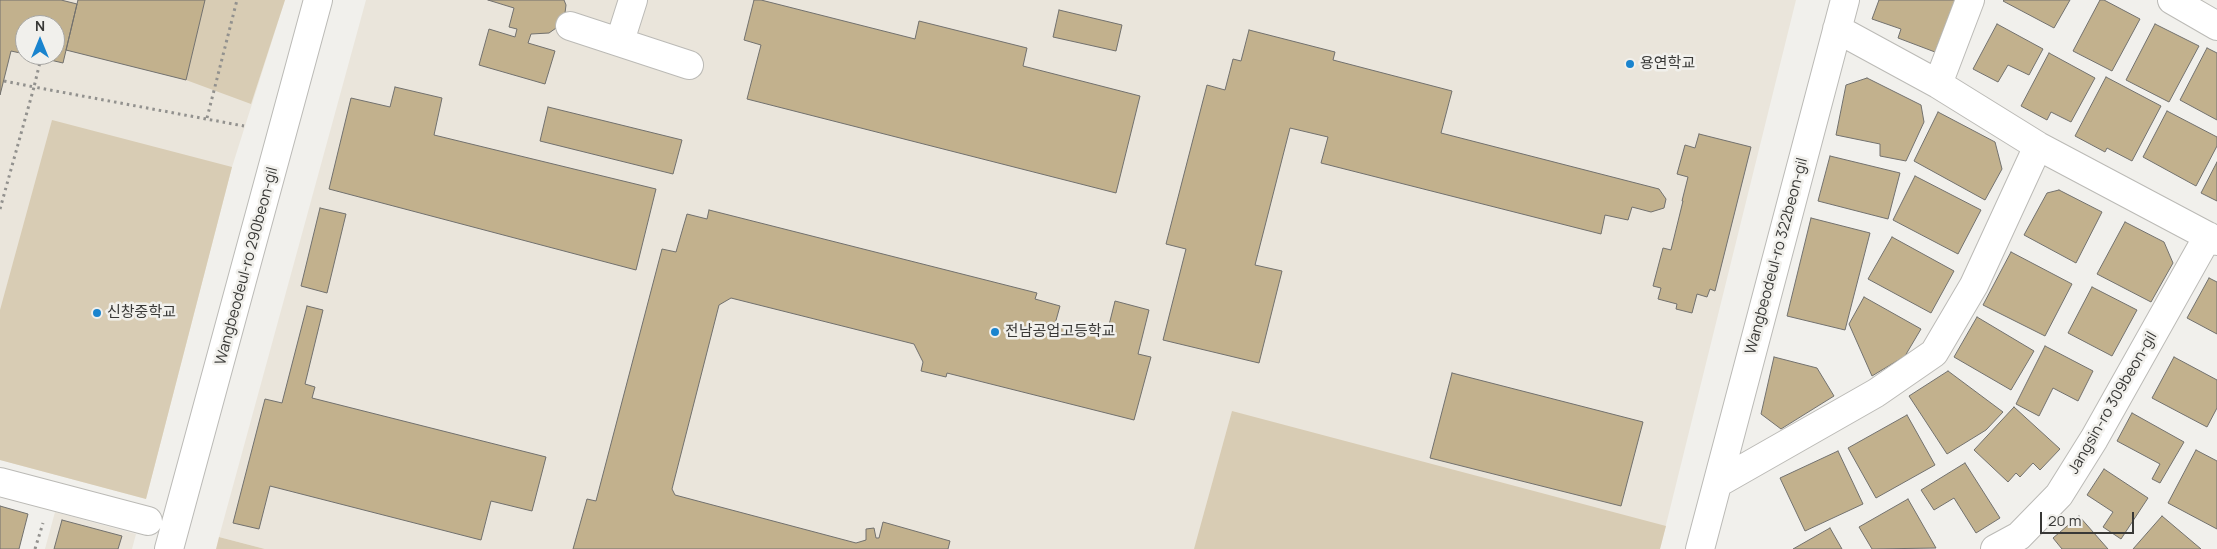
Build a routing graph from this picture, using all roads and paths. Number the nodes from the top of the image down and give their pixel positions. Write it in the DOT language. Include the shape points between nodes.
graph roads {
  1 [pos="237,0"];
  2 [pos="318,0"];
  3 [pos="633,0"];
  4 [pos="1845,0"];
  5 [pos="1970,0"];
  6 [pos="2172,0"];
  7 [pos="570,26"];
  8 [pos="2217,26"];
  9 [pos="1836,29"];
  10 [pos="620,41"];
  11 [pos="39,65"];
  12 [pos="689,65"];
  13 [pos="4,81"];
  14 [pos="1938,84"];
  15 [pos="34,87"];
  16 [pos="207,118"];
  17 [pos="244,126"];
  18 [pos="2038,146"];
  19 [pos="0,208"];
  20 [pos="2212,239"];
  21 [pos="0,482"];
  22 [pos="1718,484"];
  23 [pos="148,521"];
  24 [pos="172,540"];
  25 [pos="1700,549"];
  26 [pos="1995,549"];
  1 -- 16 [label="path"];
  2 -- 24 [label="street, Wangbeodeul-ro 290beon-gil"];
  3 -- 10 [label="street"];
  4 -- 9 [label="street, Wangbeodeul-ro 322beon-gil"];
  5 -- 14 [label="street"];
  6 -- 8 [label="street"];
  7 -- 10 [label="street"];
  9 -- 14 [label="street"];
  9 -- 22 [label="street, Wangbeodeul-ro 322beon-gil"];
  10 -- 12 [label="street"];
  11 -- 15 [label="path"];
  13 -- 15 [label="path"];
  14 -- 18 [label="street"];
  15 -- 16 [label="path"];
  15 -- 19 [label="path"];
  16 -- 17 [label="path"];
  18 -- 20 [label="street"];
  18 -- 22 [label="street" via="1974,285 1934,353 1876,394"];
  20 -- 26 [label="street, Jangsin-ro 309beon-gil" via="2058,495 2019,536"];
  21 -- 23 [label="street"];
  22 -- 25 [label="street, Wangbeodeul-ro 322beon-gil"];
}
